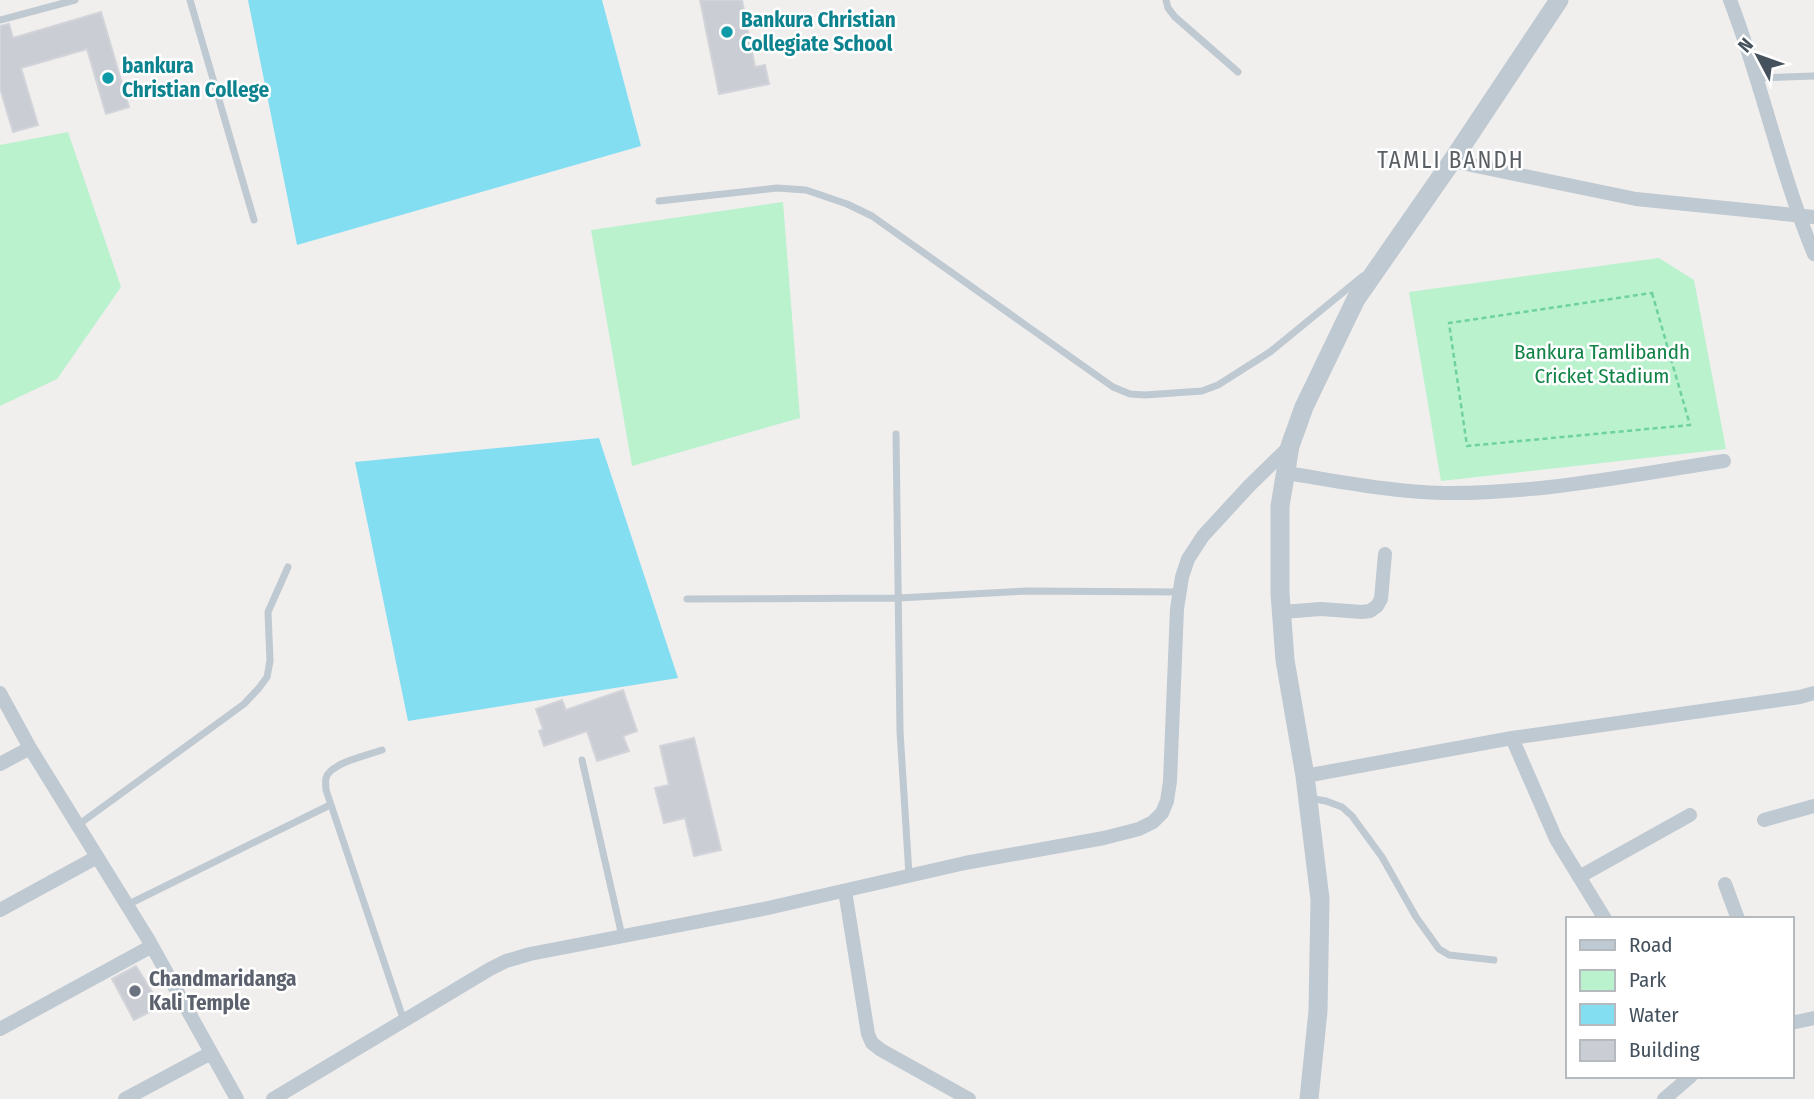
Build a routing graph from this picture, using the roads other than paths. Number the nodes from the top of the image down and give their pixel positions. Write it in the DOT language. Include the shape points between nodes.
graph roads {
  1 [pos="75,0"];
  2 [pos="190,0"];
  3 [pos="1166,0"];
  4 [pos="1559,0"];
  5 [pos="1730,0"];
  6 [pos="0,20"];
  7 [pos="1238,72"];
  8 [pos="1814,76"];
  9 [pos="1756,78"];
  10 [pos="1452,161"];
  11 [pos="659,201"];
  12 [pos="1798,214"];
  13 [pos="1814,217"];
  14 [pos="254,220"];
  15 [pos="1814,254"];
  16 [pos="1385,258"];
  17 [pos="896,434"];
  18 [pos="1290,446"];
  19 [pos="1724,461"];
  20 [pos="1286,473"];
  21 [pos="1385,554"];
  22 [pos="288,567"];
  23 [pos="1180,592"];
  24 [pos="899,597"];
  25 [pos="687,598"];
  26 [pos="1282,612"];
  27 [pos="1814,693"];
  28 [pos="2,700"];
  29 [pos="1511,738"];
  30 [pos="30,748"];
  31 [pos="382,750"];
  32 [pos="582,760"];
  33 [pos="0,764"];
  34 [pos="1305,776"];
  35 [pos="1307,797"];
  36 [pos="330,805"];
  37 [pos="1814,806"];
  38 [pos="1690,816"];
  39 [pos="1764,820"];
  40 [pos="77,825"];
  41 [pos="97,858"];
  42 [pos="909,876"];
  43 [pos="1579,877"];
  44 [pos="1725,884"];
  45 [pos="845,891"];
  46 [pos="127,905"];
  47 [pos="0,910"];
  48 [pos="1604,917"];
  49 [pos="1737,917"];
  50 [pos="622,936"];
  51 [pos="152,946"];
  52 [pos="1494,960"];
  53 [pos="1814,1018"];
  54 [pos="404,1021"];
  55 [pos="1793,1023"];
  56 [pos="0,1029"];
  57 [pos="211,1053"];
  58 [pos="1689,1078"];
  59 [pos="125,1099"];
  60 [pos="237,1099"];
  61 [pos="272,1099"];
  62 [pos="969,1099"];
  63 [pos="1309,1099"];
  64 [pos="1664,1099"];
  1 -- 6 [label="lane"];
  2 -- 14 [label="lane"];
  3 -- 7 [label="lane" via="1175,18"];
  4 -- 10 [label="street"];
  5 -- 9 [label="street"];
  8 -- 9 [label="lane"];
  9 -- 12 [label="street"];
  10 -- 12 [label="street" via="1636,199"];
  10 -- 16 [label="street"];
  11 -- 16 [label="lane" via="777,188 806,190 847,204 872,216 1113,387 1130,394 1202,391 1218,385 1270,352"];
  12 -- 13 [label="street"];
  12 -- 15 [label="street"];
  16 -- 18 [label="street" via="1356,299"];
  17 -- 24 [label="lane"];
  18 -- 20 [label="street"];
  18 -- 23 [label="street" via="1203,536 1188,559"];
  19 -- 20 [label="street" via="1497,492 1383,488"];
  20 -- 26 [label="street" via="1280,506"];
  21 -- 26 [label="street" via="1381,599 1370,611"];
  22 -- 40 [label="lane" via="268,612 270,661 259,688 244,704"];
  23 -- 24 [label="lane" via="1027,591"];
  23 -- 42 [label="street" via="1170,781 1161,813 1139,829 1104,838"];
  24 -- 25 [label="lane"];
  24 -- 42 [label="lane" via="900,731"];
  26 -- 34 [label="street" via="1285,660"];
  27 -- 29 [label="street"];
  28 -- 30 [label="street"];
  29 -- 34 [label="street"];
  29 -- 43 [label="street" via="1556,839"];
  30 -- 33 [label="street"];
  30 -- 40 [label="street"];
  31 -- 36 [label="lane" via="331,771 326,778"];
  32 -- 50 [label="lane"];
  34 -- 35 [label="street"];
  35 -- 52 [label="lane" via="1342,807 1352,816 1439,949 1449,955"];
  35 -- 63 [label="street" via="1320,899 1318,1011"];
  36 -- 46 [label="lane"];
  36 -- 54 [label="lane"];
  37 -- 39 [label="street"];
  38 -- 43 [label="street"];
  40 -- 41 [label="street"];
  41 -- 46 [label="street"];
  41 -- 47 [label="street"];
  42 -- 45 [label="street"];
  43 -- 48 [label="street"];
  44 -- 49 [label="street"];
  45 -- 50 [label="street"];
  45 -- 62 [label="street" via="873,1043"];
  46 -- 51 [label="street"];
  50 -- 54 [label="street" via="506,961"];
  51 -- 56 [label="street"];
  51 -- 57 [label="street"];
  53 -- 55 [label="street"];
  54 -- 61 [label="street"];
  57 -- 59 [label="street"];
  57 -- 60 [label="street"];
  58 -- 64 [label="street"];
}
